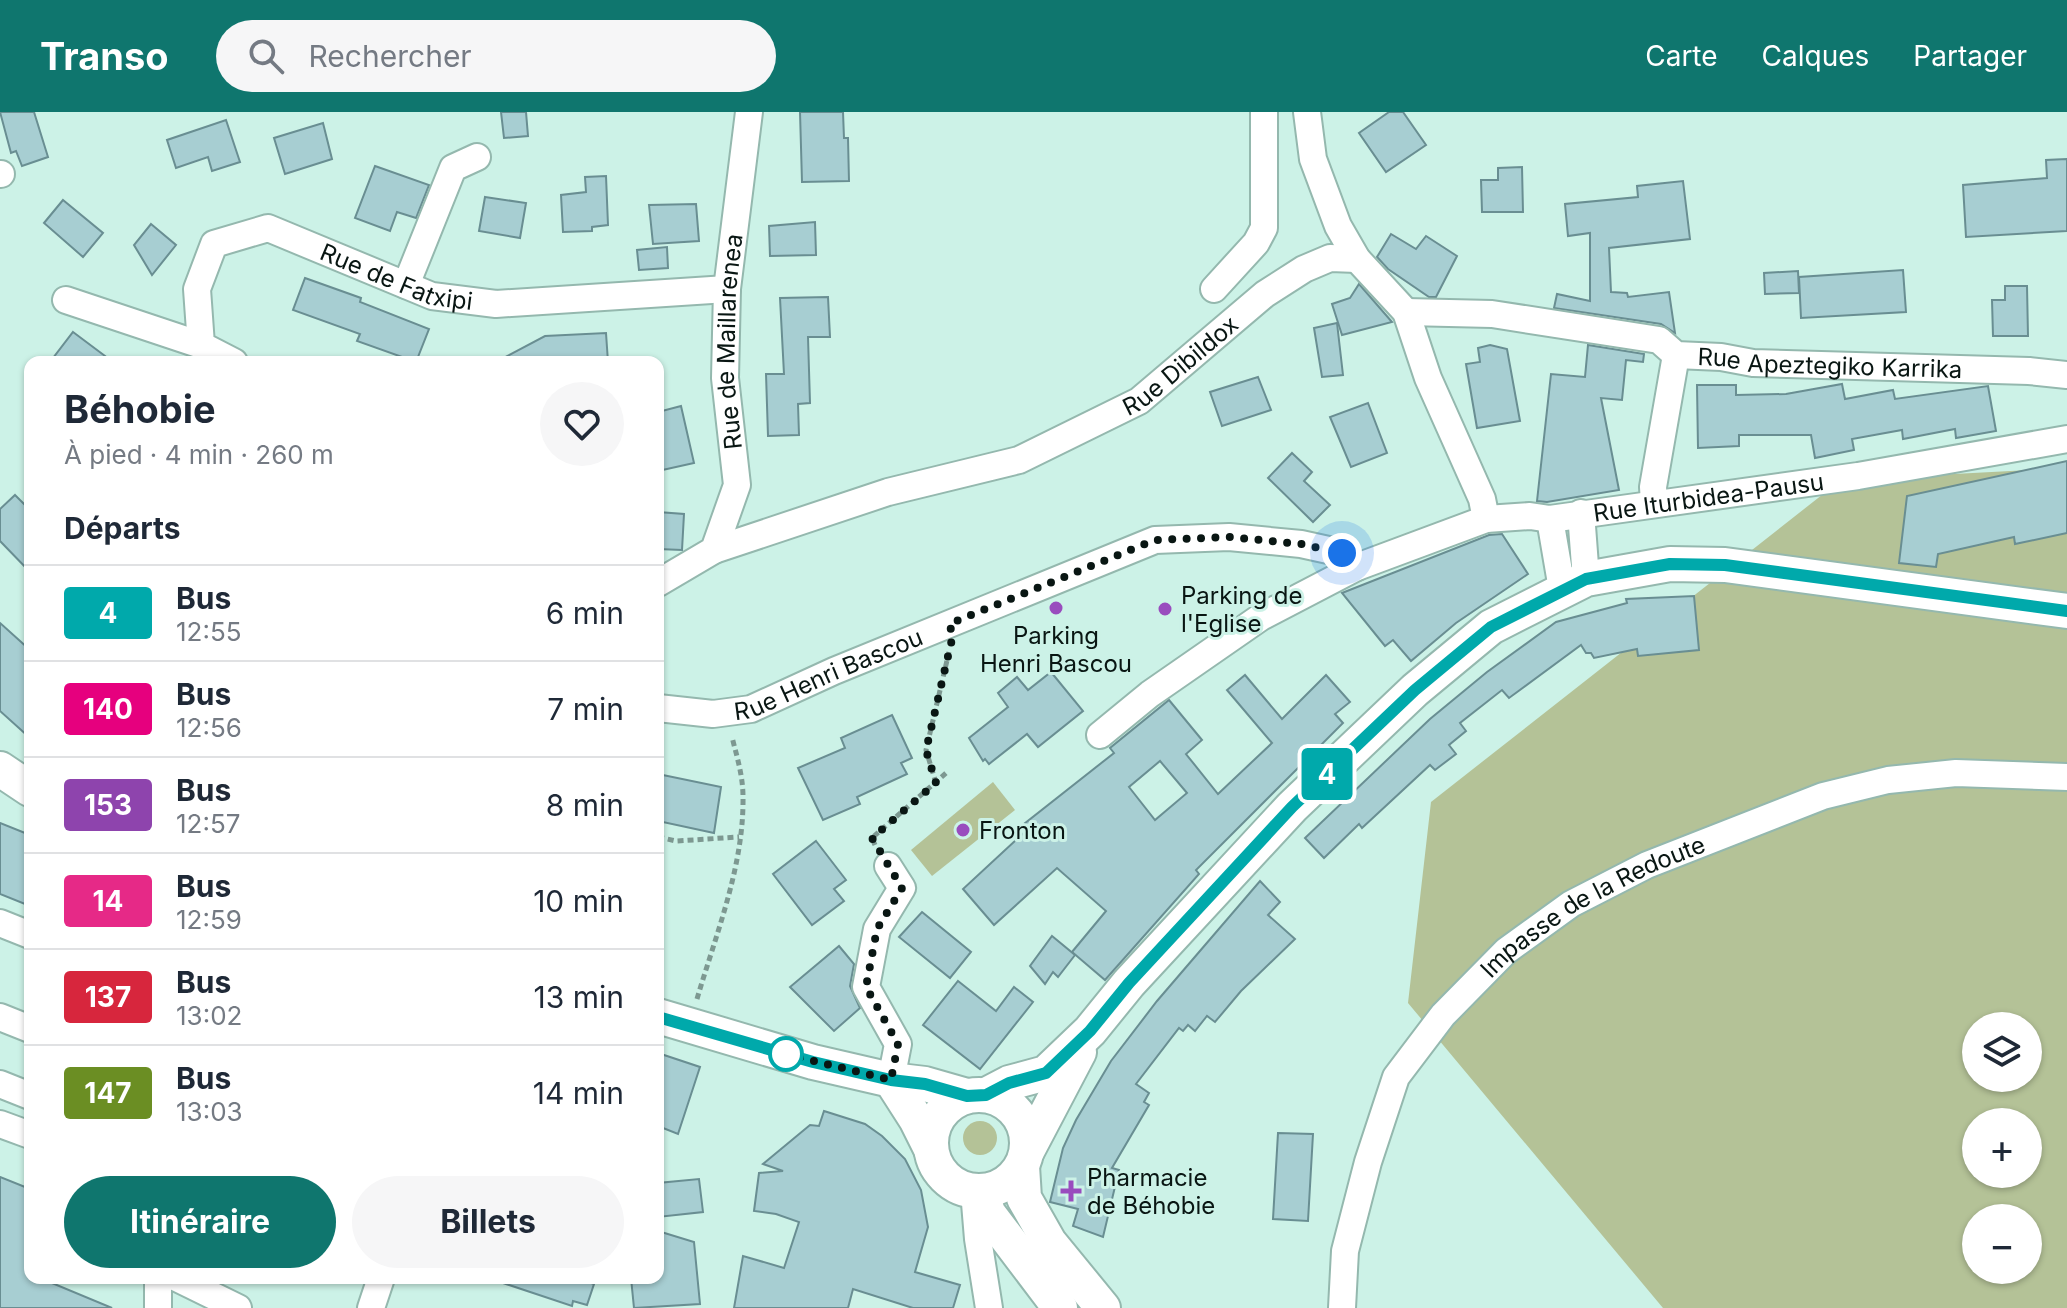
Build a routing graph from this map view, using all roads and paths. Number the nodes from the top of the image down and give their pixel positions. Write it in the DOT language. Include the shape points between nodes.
graph roads {
  1 [pos="749,112"];
  2 [pos="1264,112"];
  3 [pos="1307,112"];
  4 [pos="477,157"];
  5 [pos="1357,259"];
  6 [pos="406,285"];
  7 [pos="727,289"];
  8 [pos="1214,289"];
  9 [pos="66,300"];
  10 [pos="1406,312"];
  11 [pos="201,345"];
  12 [pos="1676,355"];
  13 [pos="222,356"];
  14 [pos="2067,375"];
  15 [pos="2067,439"];
  16 [pos="1654,503"];
  17 [pos="1484,509"];
  18 [pos="1581,513"];
  19 [pos="1550,519"];
  20 [pos="714,550"];
  21 [pos="1357,567"];
  22 [pos="664,579"];
  23 [pos="1574,584"];
  24 [pos="2067,611"];
  25 [pos="949,624"];
  26 [pos="664,709"];
  27 [pos="728,712"];
  28 [pos="1100,735"];
  29 [pos="0,769"];
  30 [pos="946,773"];
  31 [pos="2067,777"];
  32 [pos="936,783"];
  33 [pos="24,785"];
  34 [pos="739,837"];
  35 [pos="664,838"];
  36 [pos="888,866"];
  37 [pos="0,923"];
  38 [pos="24,933"];
  39 [pos="697,1001"];
  40 [pos="0,1017"];
  41 [pos="664,1018"];
  42 [pos="24,1027"];
  43 [pos="1090,1031"];
  44 [pos="891,1080"];
  45 [pos="0,1084"];
  46 [pos="24,1094"];
  47 [pos="976,1096"];
  48 [pos="0,1124"];
  49 [pos="24,1133"];
  50 [pos="931,1149"];
  51 [pos="1025,1158"];
  52 [pos="978,1192"];
  53 [pos="158,1284"];
  54 [pos="189,1284"];
  55 [pos="379,1284"];
  56 [pos="158,1308"];
  57 [pos="238,1308"];
  58 [pos="371,1308"];
  59 [pos="989,1308"];
  60 [pos="1060,1308"];
  61 [pos="1103,1308"];
  62 [pos="1342,1308"];
  1 -- 7 [label="street, Rue de Maillarenea"];
  2 -- 8 [label="street" via="1264,228"];
  3 -- 5 [label="street" via="1313,159 1338,226"];
  4 -- 6 [label="street" via="453,168"];
  5 -- 10 [label="street"];
  5 -- 20 [label="street, Rue Dibildox" via="1330,258 1304,269 1265,294 1139,401 1019,460 888,492"];
  6 -- 7 [label="street, Rue de Fatxipi" via="432,296 496,304"];
  6 -- 11 [label="street, Rue de Fatxipi" via="268,228 214,244 197,289"];
  7 -- 20 [label="street, Rue de Maillarenea" via="725,378 737,485"];
  9 -- 11 [label="street"];
  10 -- 12 [label="street, Rue Apeztegiko Karrika" via="1492,314 1659,340"];
  10 -- 17 [label="street"];
  11 -- 13 [label="street"];
  12 -- 14 [label="street, Rue Apeztegiko Karrika" via="1753,363"];
  12 -- 16 [label="street"];
  15 -- 16 [label="street, Rue Iturbidea-Pausu" via="1858,476"];
  16 -- 18 [label="street, Rue Iturbidea-Pausu"];
  17 -- 19 [label="street, Rue Iturbidea-Pausu"];
  17 -- 21 [label="street, Rue Iturbidea-Pausu"];
  18 -- 19 [label="street, Rue Iturbidea-Pausu"];
  18 -- 23 [label="street"];
  19 -- 23 [label="street"];
  20 -- 22 [label="street"];
  21 -- 25 [label="street, Rue Henri Bascou" via="1342,553 1301,544 1229,537 1155,540"];
  21 -- 28 [label="street, Rue Iturbidea-Pausu" via="1261,617"];
  23 -- 24 [label="main road" via="1670,564 1725,565"];
  23 -- 43 [label="main road" via="1491,627 1415,690 1292,807"];
  25 -- 27 [label="street, Rue Henri Bascou" via="751,709"];
  25 -- 32 [label="path" via="953,635 926,750"];
  26 -- 27 [label="street, Rue Henri Bascou"];
  27 -- 34 [label="path" via="743,797"];
  29 -- 33 [label="main road"];
  30 -- 32 [label="path"];
  31 -- 62 [label="street, Impasse de la Redoute" via="1956,773 1888,780 1823,796 1647,865 1571,904 1506,951 1443,1015 1396,1077 1345,1251"];
  32 -- 36 [label="path" via="872,838"];
  34 -- 35 [label="path"];
  34 -- 39 [label="path" via="738,860"];
  36 -- 44 [label="street" via="902,888 877,929 866,987 898,1044"];
  37 -- 38 [label="street"];
  40 -- 42 [label="street"];
  41 -- 44 [label="main road"];
  43 -- 47 [label="main road" via="1046,1073"];
  43 -- 51 [label="main road"];
  44 -- 47 [label="main road"];
  44 -- 50 [label="main road"];
  45 -- 46 [label="street"];
  47 -- 50 [label="main road" via="954,1102 935,1122"];
  47 -- 51 [label="main road" via="1013,1108 1027,1136"];
  48 -- 49 [label="street"];
  50 -- 52 [label="main road" via="944,1177"];
  51 -- 52 [label="main road" via="1004,1185"];
  51 -- 61 [label="main road" via="1024,1198 1049,1242"];
  52 -- 59 [label="street" via="978,1239"];
  52 -- 60 [label="main road"];
  53 -- 56 [label="street"];
  54 -- 57 [label="street"];
  55 -- 58 [label="street"];
}
